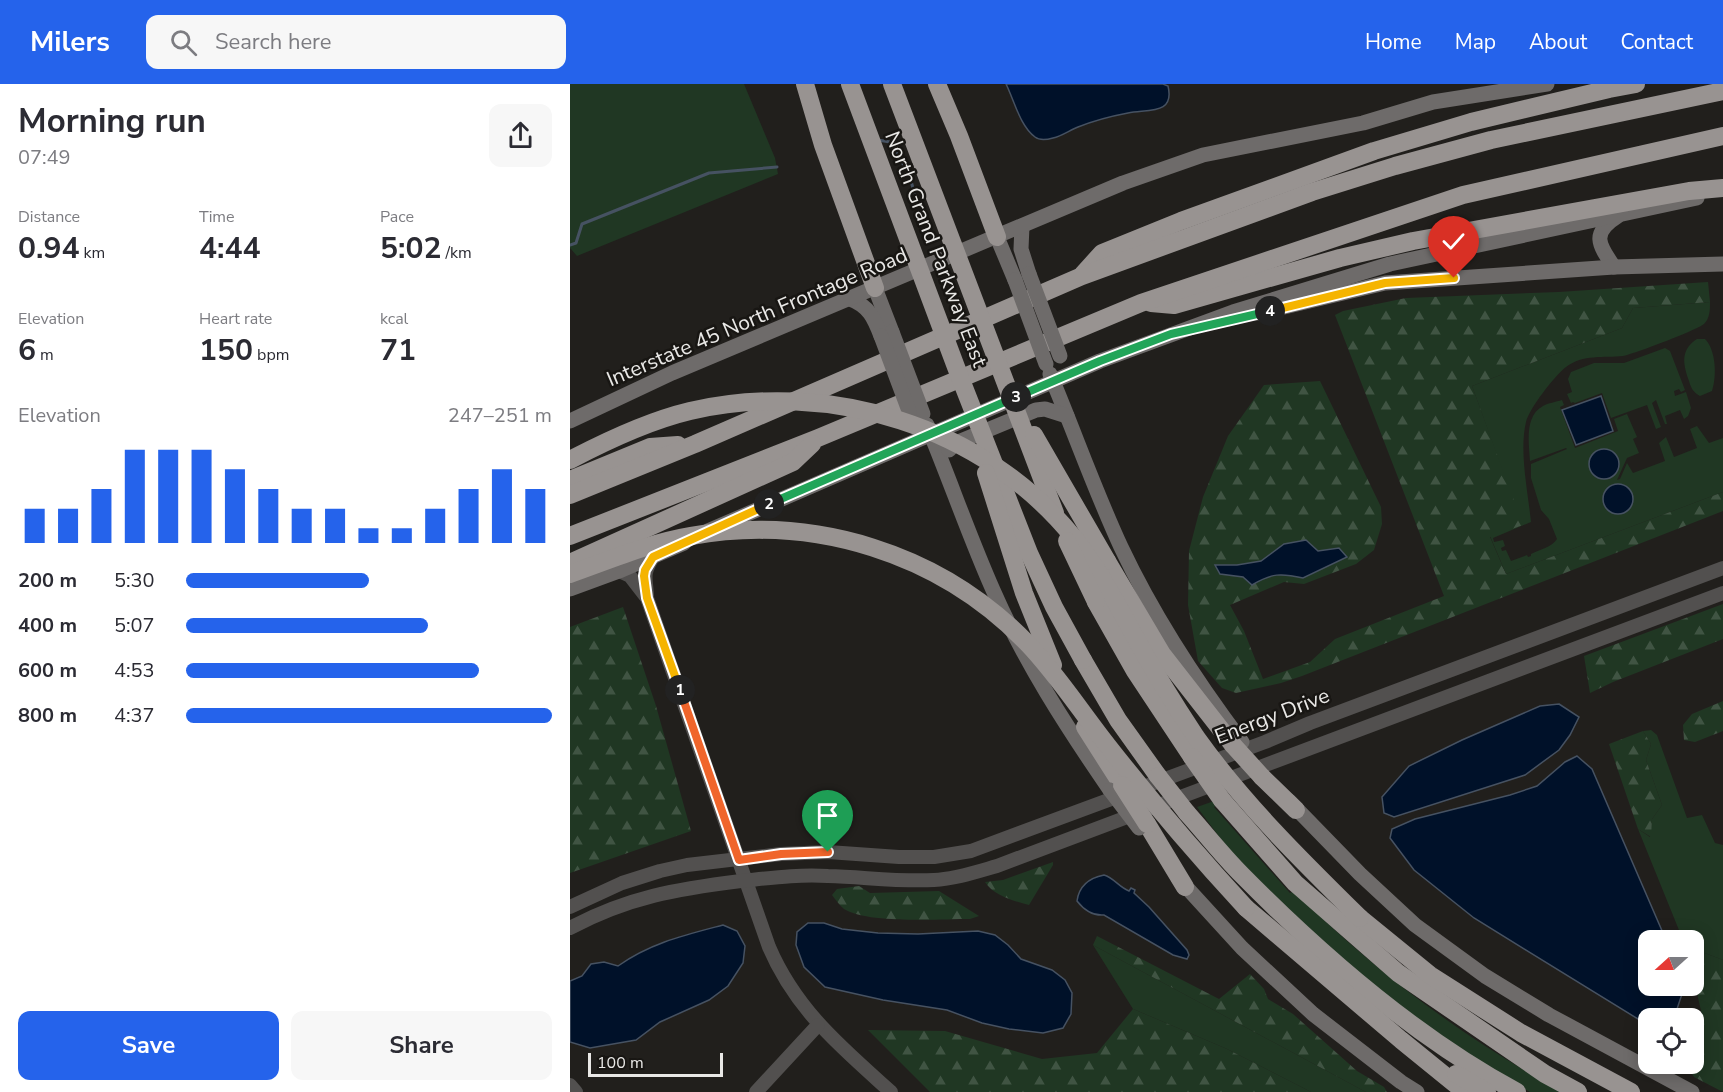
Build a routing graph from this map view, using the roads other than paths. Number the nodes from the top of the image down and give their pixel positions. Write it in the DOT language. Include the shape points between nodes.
graph roads {
  1 [pos="805,84"];
  2 [pos="850,84"];
  3 [pos="892,84"];
  4 [pos="938,84"];
  5 [pos="1506,84"];
  6 [pos="1547,84"];
  7 [pos="1636,84"];
  8 [pos="1723,91"];
  9 [pos="1433,102"];
  10 [pos="1723,136"];
  11 [pos="1723,189"];
  12 [pos="1621,213"];
  13 [pos="1022,226"];
  14 [pos="997,237"];
  15 [pos="1723,264"];
  16 [pos="1614,267"];
  17 [pos="1082,276"];
  18 [pos="1022,277"];
  19 [pos="875,288"];
  20 [pos="850,299"];
  21 [pos="1141,303"];
  22 [pos="887,334"];
  23 [pos="1171,334"];
  24 [pos="957,367"];
  25 [pos="1081,370"];
  26 [pos="1054,382"];
  27 [pos="1012,401"];
  28 [pos="1067,416"];
  29 [pos="916,417"];
  30 [pos="570,421"];
  31 [pos="931,433"];
  32 [pos="818,438"];
  33 [pos="695,444"];
  34 [pos="903,445"];
  35 [pos="570,460"];
  36 [pos="943,465"];
  37 [pos="570,480"];
  38 [pos="570,495"];
  39 [pos="570,536"];
  40 [pos="653,557"];
  41 [pos="570,563"];
  42 [pos="1723,568"];
  43 [pos="619,571"];
  44 [pos="570,574"];
  45 [pos="570,589"];
  46 [pos="1723,593"];
  47 [pos="647,598"];
  48 [pos="1571,626"];
  49 [pos="1578,647"];
  50 [pos="1238,743"];
  51 [pos="1116,788"];
  52 [pos="1296,810"];
  53 [pos="988,845"];
  54 [pos="739,860"];
  55 [pos="996,866"];
  56 [pos="746,880"];
  57 [pos="1185,887"];
  58 [pos="570,907"];
  59 [pos="570,928"];
  60 [pos="818,1025"];
  61 [pos="1401,1040"];
  62 [pos="570,1085"];
  63 [pos="576,1092"];
  64 [pos="756,1092"];
  65 [pos="891,1092"];
  66 [pos="1417,1092"];
  67 [pos="1465,1092"];
  68 [pos="1487,1092"];
  69 [pos="1517,1092"];
  70 [pos="1578,1092"];
  71 [pos="1630,1092"];
  72 [pos="1692,1092"];
  1 -- 19 [label="highway"];
  2 -- 24 [label="highway, North Grand Parkway East, bridge"];
  3 -- 27 [label="highway, North Grand Parkway East, bridge"];
  4 -- 14 [label="highway"];
  5 -- 9 [label="main road"];
  6 -- 9 [label="main road, Interstate 45 North Frontage Road"];
  7 -- 17 [label="highway" via="1471,122 1295,178 1102,253"];
  8 -- 17 [label="highway" via="1491,140 1395,166"];
  9 -- 13 [label="main road, Interstate 45 North Frontage Road" via="1362,123 1203,155 1123,183"];
  10 -- 21 [label="highway" via="1464,195"];
  11 -- 12 [label="main road" via="1691,200"];
  11 -- 21 [label="highway" via="1689,191 1413,241 1174,305"];
  12 -- 16 [label="main road" via="1606,223 1600,233 1601,244"];
  12 -- 23 [label="main road" via="1390,264"];
  13 -- 14 [label="main road, Interstate 45 North Frontage Road"];
  13 -- 18 [label="main road"];
  14 -- 18 [label="main road"];
  14 -- 19 [label="main road, Interstate 45 North Frontage Road"];
  15 -- 16 [label="main road"];
  16 -- 23 [label="main road" via="1385,283"];
  17 -- 33 [label="highway"];
  18 -- 25 [label="main road, bridge" via="1060,356"];
  18 -- 26 [label="main road, bridge"];
  19 -- 20 [label="main road, Interstate 45 North Frontage Road"];
  19 -- 22 [label="main road"];
  20 -- 22 [label="main road" via="867,308"];
  20 -- 30 [label="main road, Interstate 45 North Frontage Road" via="672,373"];
  21 -- 32 [label="highway"];
  22 -- 29 [label="main road, bridge"];
  23 -- 25 [label="main road"];
  24 -- 51 [label="highway, bridge" via="1018,576 1055,669"];
  24 -- 69 [label="highway, North Grand Parkway East, bridge" via="1054,607 1118,720 1158,776 1240,874 1353,978 1410,1023"];
  25 -- 26 [label="main road"];
  26 -- 28 [label="main road"];
  26 -- 31 [label="main road"];
  27 -- 50 [label="highway, bridge" via="1175,674"];
  27 -- 70 [label="highway, North Grand Parkway East, bridge" via="1060,526 1096,602 1135,671 1222,800 1295,883 1398,974 1545,1074"];
  28 -- 36 [label="main road" via="1036,410 956,442"];
  28 -- 50 [label="main road" via="1121,547 1160,620"];
  29 -- 31 [label="main road"];
  29 -- 34 [label="main road"];
  31 -- 34 [label="main road"];
  31 -- 36 [label="main road"];
  32 -- 39 [label="highway"];
  32 -- 41 [label="highway" via="793,462"];
  33 -- 37 [label="highway" via="650,447"];
  33 -- 38 [label="highway"];
  34 -- 40 [label="main road"];
  35 -- 71 [label="highway, bridge" via="625,433 677,414 730,404 776,401 832,405 878,414 924,429 971,452 1024,488 1074,538 1100,573 1158,677 1204,748 1281,839 1360,918 1430,975 1521,1033"];
  36 -- 51 [label="main road" via="993,591 1028,661 1069,731"];
  40 -- 43 [label="main road"];
  40 -- 47 [label="street" via="644,576"];
  42 -- 48 [label="street, Energy Drive"];
  43 -- 45 [label="main road"];
  43 -- 47 [label="street" via="630,576"];
  44 -- 61 [label="highway, bridge" via="689,536 760,529 846,539 928,569 980,601 1029,644 1175,829 1246,908"];
  46 -- 49 [label="street, Energy Drive"];
  47 -- 54 [label="street"];
  48 -- 49 [label="street"];
  48 -- 53 [label="street, Energy Drive"];
  49 -- 55 [label="street, Energy Drive"];
  50 -- 52 [label="highway, bridge"];
  51 -- 57 [label="highway, bridge"];
  52 -- 72 [label="main road" via="1415,925 1485,976"];
  53 -- 54 [label="street, Energy Drive" via="934,857 828,852"];
  53 -- 55 [label="street"];
  54 -- 56 [label="street"];
  54 -- 58 [label="street, Energy Drive" via="660,871"];
  55 -- 56 [label="street, Energy Drive" via="936,880 784,876"];
  56 -- 59 [label="street, Energy Drive" via="639,898"];
  56 -- 60 [label="street" via="782,976"];
  57 -- 66 [label="main road" via="1242,948 1313,1014"];
  60 -- 64 [label="street"];
  60 -- 65 [label="street"];
  61 -- 67 [label="highway"];
  61 -- 68 [label="highway"];
  62 -- 63 [label="street"];
}
